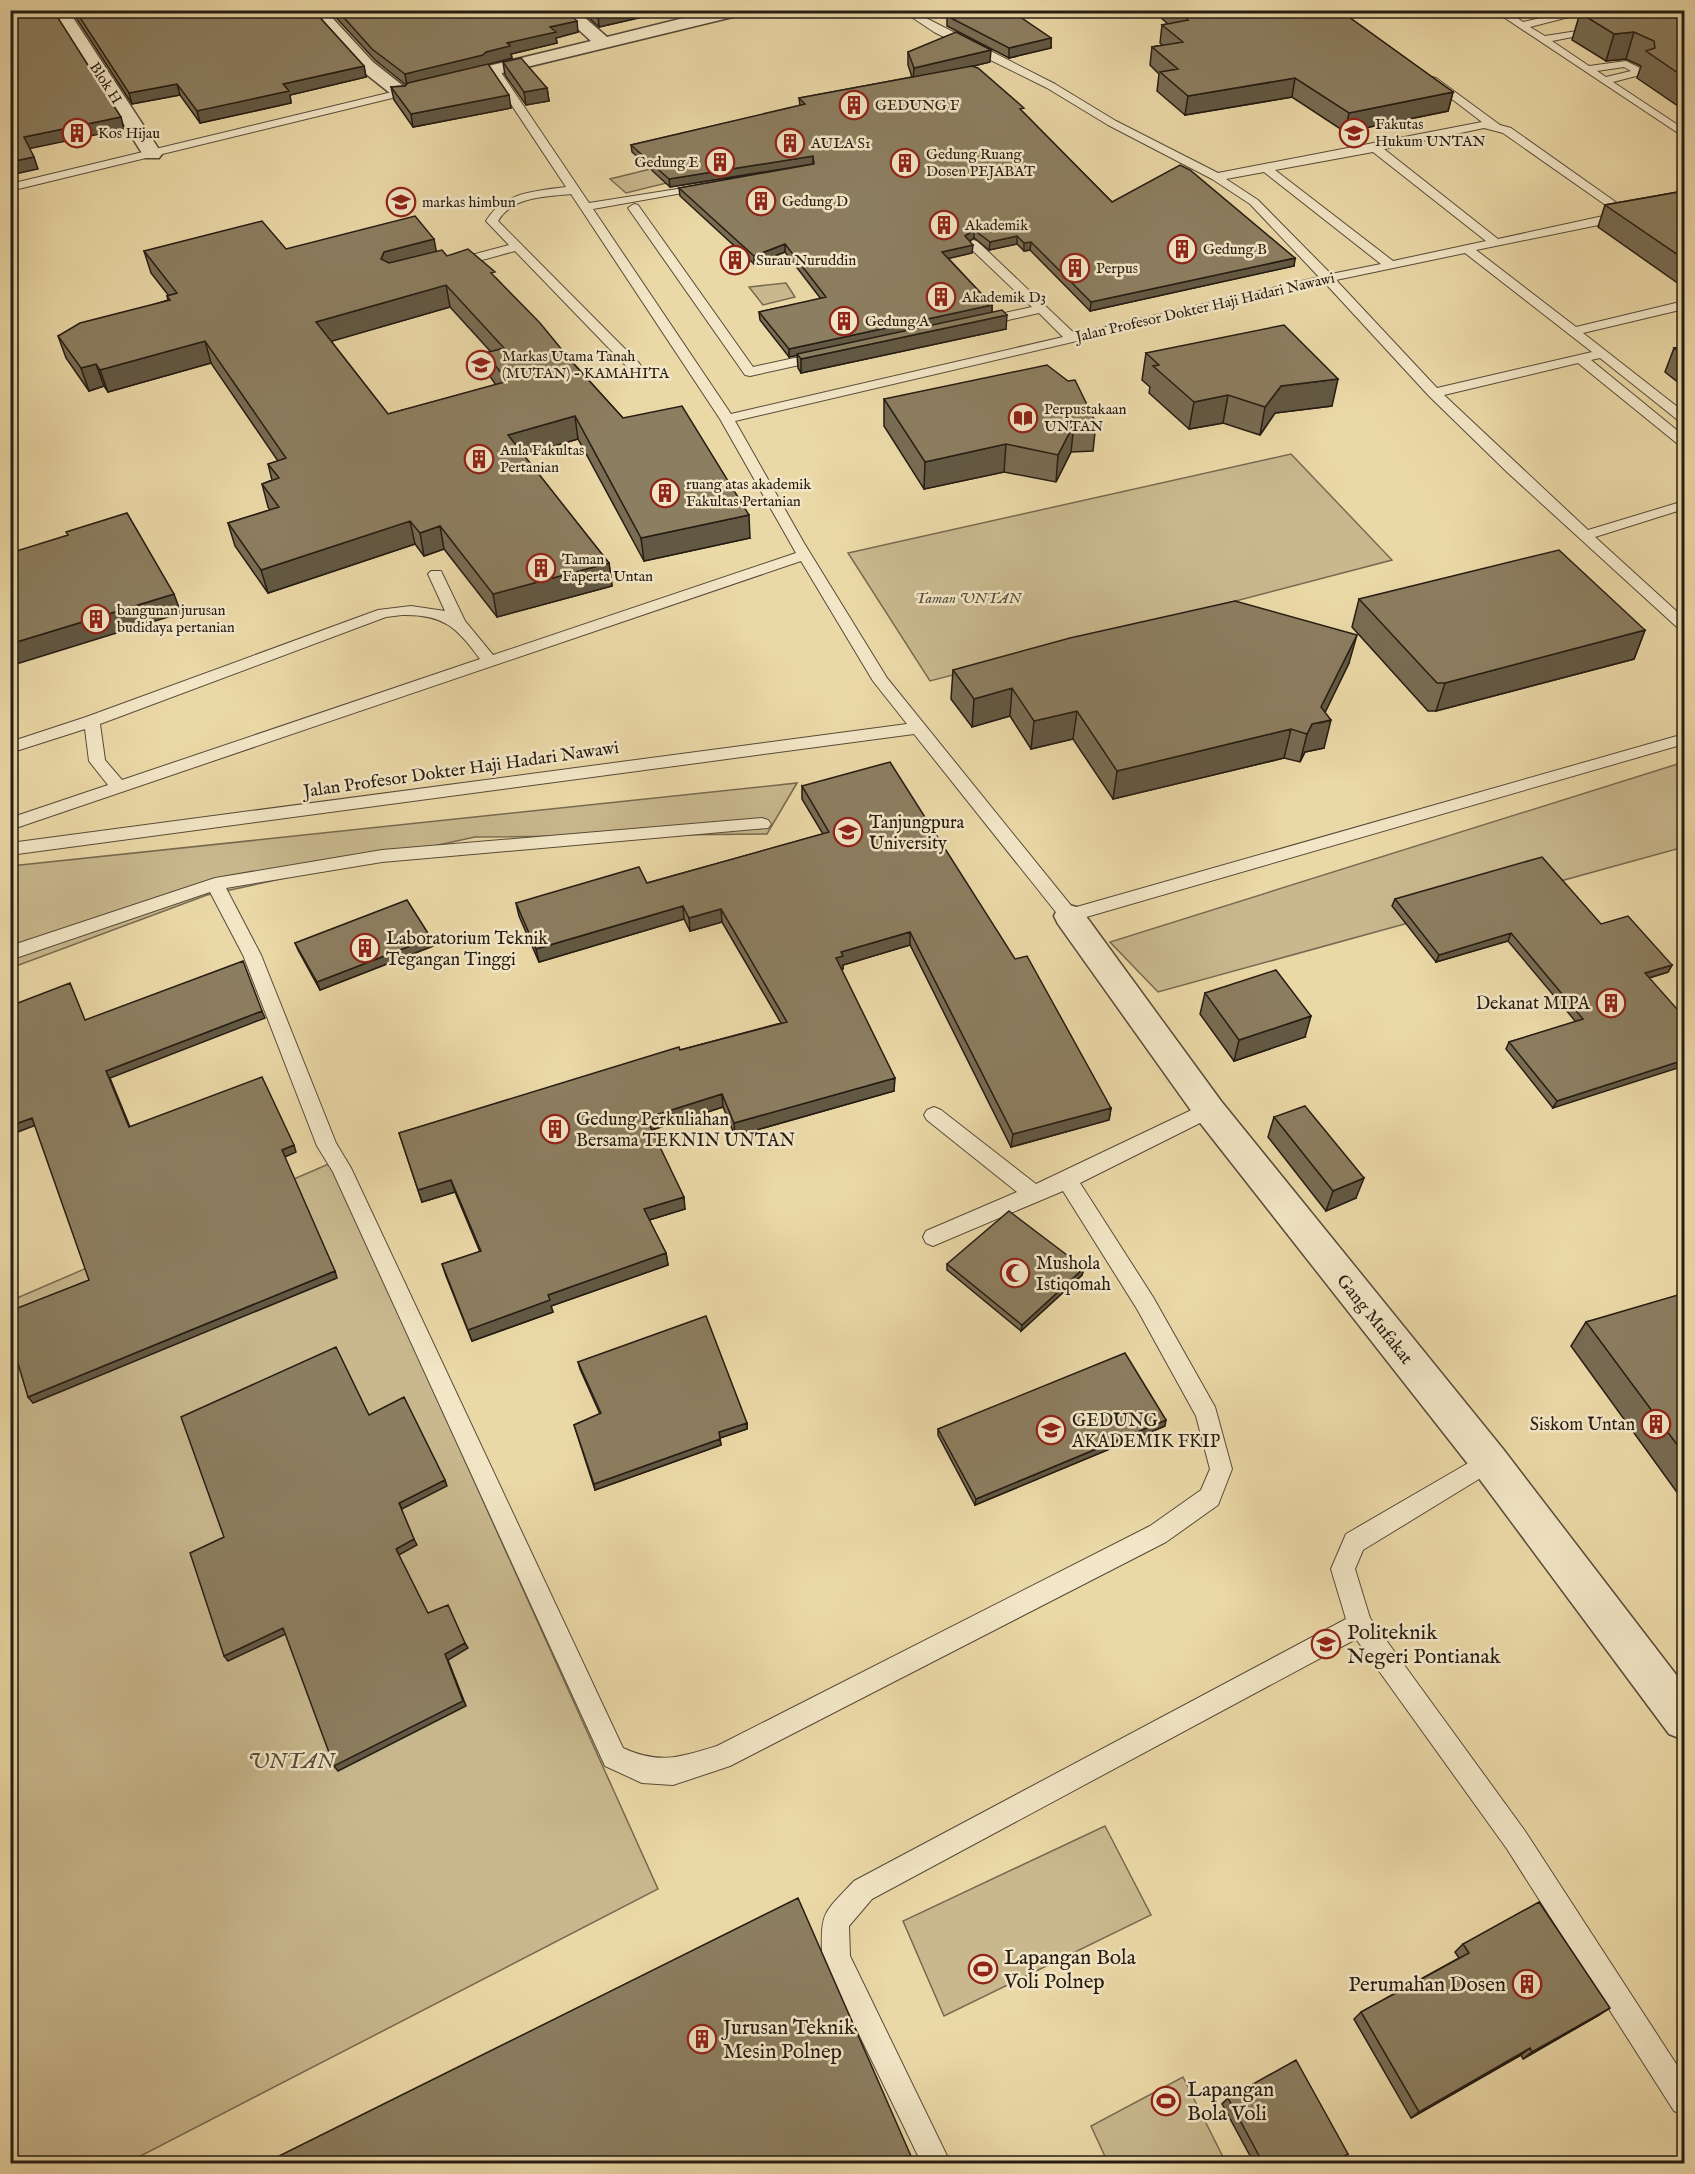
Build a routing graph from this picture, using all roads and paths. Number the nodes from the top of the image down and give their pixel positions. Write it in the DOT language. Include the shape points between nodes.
graph roads {
  1 [pos="315,10"];
  2 [pos="565,10"];
  3 [pos="739,10"];
  4 [pos="945,10"];
  5 [pos="1498,10"];
  6 [pos="1591,10"];
  7 [pos="718,13"];
  8 [pos="911,13"];
  9 [pos="63,15"];
  10 [pos="16,17"];
  11 [pos="1521,26"];
  12 [pos="1608,28"];
  13 [pos="1542,40"];
  14 [pos="604,43"];
  15 [pos="1587,69"];
  16 [pos="494,70"];
  17 [pos="1418,70"];
  18 [pos="459,78"];
  19 [pos="1605,81"];
  20 [pos="424,87"];
  21 [pos="402,93"];
  22 [pos="1684,123"];
  23 [pos="1495,126"];
  24 [pos="1672,126"];
  25 [pos="1684,134"];
  26 [pos="1375,148"];
  27 [pos="152,154"];
  28 [pos="1266,168"];
  29 [pos="1216,177"];
  30 [pos="720,183"];
  31 [pos="10,188"];
  32 [pos="572,189"];
  33 [pos="585,207"];
  34 [pos="634,208"];
  35 [pos="1496,243"];
  36 [pos="973,244"];
  37 [pos="517,247"];
  38 [pos="1467,249"];
  39 [pos="1390,265"];
  40 [pos="438,267"];
  41 [pos="1326,279"];
  42 [pos="1684,305"];
  43 [pos="1041,309"];
  44 [pos="971,324"];
  45 [pos="1573,332"];
  46 [pos="1072,338"];
  47 [pos="831,354"];
  48 [pos="1602,354"];
  49 [pos="1581,359"];
  50 [pos="634,366"];
  51 [pos="1434,393"];
  52 [pos="1684,418"];
  53 [pos="727,419"];
  54 [pos="1684,442"];
  55 [pos="1684,505"];
  56 [pos="1587,535"];
  57 [pos="805,555"];
  58 [pos="436,574"];
  59 [pos="458,622"];
  60 [pos="1684,626"];
  61 [pos="490,662"];
  62 [pos="92,720"];
  63 [pos="916,728"];
  64 [pos="1684,739"];
  65 [pos="10,748"];
  66 [pos="119,787"];
  67 [pos="10,824"];
  68 [pos="762,824"];
  69 [pos="10,849"];
  70 [pos="215,884"];
  71 [pos="1069,916"];
  72 [pos="10,953"];
  73 [pos="1209,1110"];
  74 [pos="934,1115"];
  75 [pos="1067,1180"];
  76 [pos="1033,1194"];
  77 [pos="933,1237"];
  78 [pos="1489,1461"];
  79 [pos="1360,1624"];
  80 [pos="1684,1719"];
  81 [pos="1684,2101"];
  82 [pos="937,2163"];
  1 -- 21 [label="street" via="367,66"];
  2 -- 14 [label="street"];
  3 -- 7 [label="street"];
  4 -- 8 [label="lane"];
  5 -- 11 [label="lane"];
  6 -- 11 [label="lane"];
  7 -- 14 [label="street"];
  8 -- 29 [label="lane"];
  9 -- 10 [label="street"];
  9 -- 27 [label="street, Blok H"];
  11 -- 13 [label="lane"];
  12 -- 13 [label="lane"];
  13 -- 15 [label="lane"];
  14 -- 16 [label="street"];
  15 -- 19 [label="lane"];
  15 -- 19 [label="lane" via="1626,64 1640,72"];
  16 -- 18 [label="lane"];
  16 -- 32 [label="lane"];
  17 -- 23 [label="lane"];
  19 -- 24 [label="lane"];
  20 -- 21 [label="lane"];
  21 -- 27 [label="lane"];
  22 -- 24 [label="lane"];
  23 -- 26 [label="lane"];
  23 -- 35 [label="lane, Jalan Profesor Dokter Haji Hadari Nawawi" via="1507,130 1633,213"];
  24 -- 25 [label="lane"];
  26 -- 28 [label="lane"];
  26 -- 35 [label="lane"];
  27 -- 31 [label="lane"];
  28 -- 29 [label="lane"];
  28 -- 39 [label="lane"];
  29 -- 41 [label="lane" via="1254,202"];
  30 -- 33 [label="lane"];
  32 -- 33 [label="lane"];
  32 -- 37 [label="lane" via="512,201 496,211 492,221"];
  33 -- 53 [label="lane"];
  34 -- 47 [label="lane" via="750,372"];
  35 -- 38 [label="lane, Jalan Profesor Dokter Haji Hadari Nawawi"];
  36 -- 43 [label="lane"];
  37 -- 40 [label="lane"];
  37 -- 50 [label="lane"];
  38 -- 39 [label="lane, Jalan Profesor Dokter Haji Hadari Nawawi"];
  38 -- 45 [label="lane"];
  39 -- 41 [label="lane, Jalan Profesor Dokter Haji Hadari Nawawi"];
  41 -- 46 [label="lane, Jalan Profesor Dokter Haji Hadari Nawawi"];
  41 -- 51 [label="lane"];
  42 -- 45 [label="lane"];
  43 -- 44 [label="lane"];
  43 -- 46 [label="lane"];
  45 -- 48 [label="lane"];
  46 -- 53 [label="lane, Jalan Profesor Dokter Haji Hadari Nawawi"];
  48 -- 49 [label="lane"];
  48 -- 52 [label="lane"];
  49 -- 51 [label="lane"];
  49 -- 54 [label="lane"];
  51 -- 56 [label="lane"];
  53 -- 57 [label="lane"];
  55 -- 56 [label="lane"];
  56 -- 60 [label="lane"];
  57 -- 61 [label="lane"];
  57 -- 63 [label="lane" via="881,681"];
  58 -- 59 [label="lane"];
  59 -- 61 [label="lane"];
  59 -- 62 [label="lane" via="433,612 407,609 383,613"];
  61 -- 66 [label="lane"];
  62 -- 65 [label="lane"];
  62 -- 66 [label="lane" via="97,761"];
  63 -- 69 [label="lane, Jalan Profesor Dokter Haji Hadari Nawawi"];
  63 -- 71 [label="lane"];
  64 -- 71 [label="lane"];
  66 -- 67 [label="lane"];
  68 -- 70 [label="lane" via="382,856"];
  70 -- 72 [label="lane"];
  70 -- 75 [label="lane" via="252,955 327,1146 341,1168 614,1757 642,1770 673,1772 721,1757 1158,1534 1210,1497 1221,1469 1207,1414 1145,1303"];
  71 -- 73 [label="street, Gang Mufakat"];
  73 -- 75 [label="lane"];
  73 -- 78 [label="street, Gang Mufakat"];
  74 -- 76 [label="lane"];
  75 -- 76 [label="lane"];
  76 -- 77 [label="lane"];
  78 -- 79 [label="lane" via="1354,1542 1343,1569"];
  78 -- 80 [label="street, Gang Mufakat"];
  79 -- 81 [label="lane" via="1516,1840"];
  79 -- 82 [label="lane" via="862,1890 835,1921 836,1958"];
}
